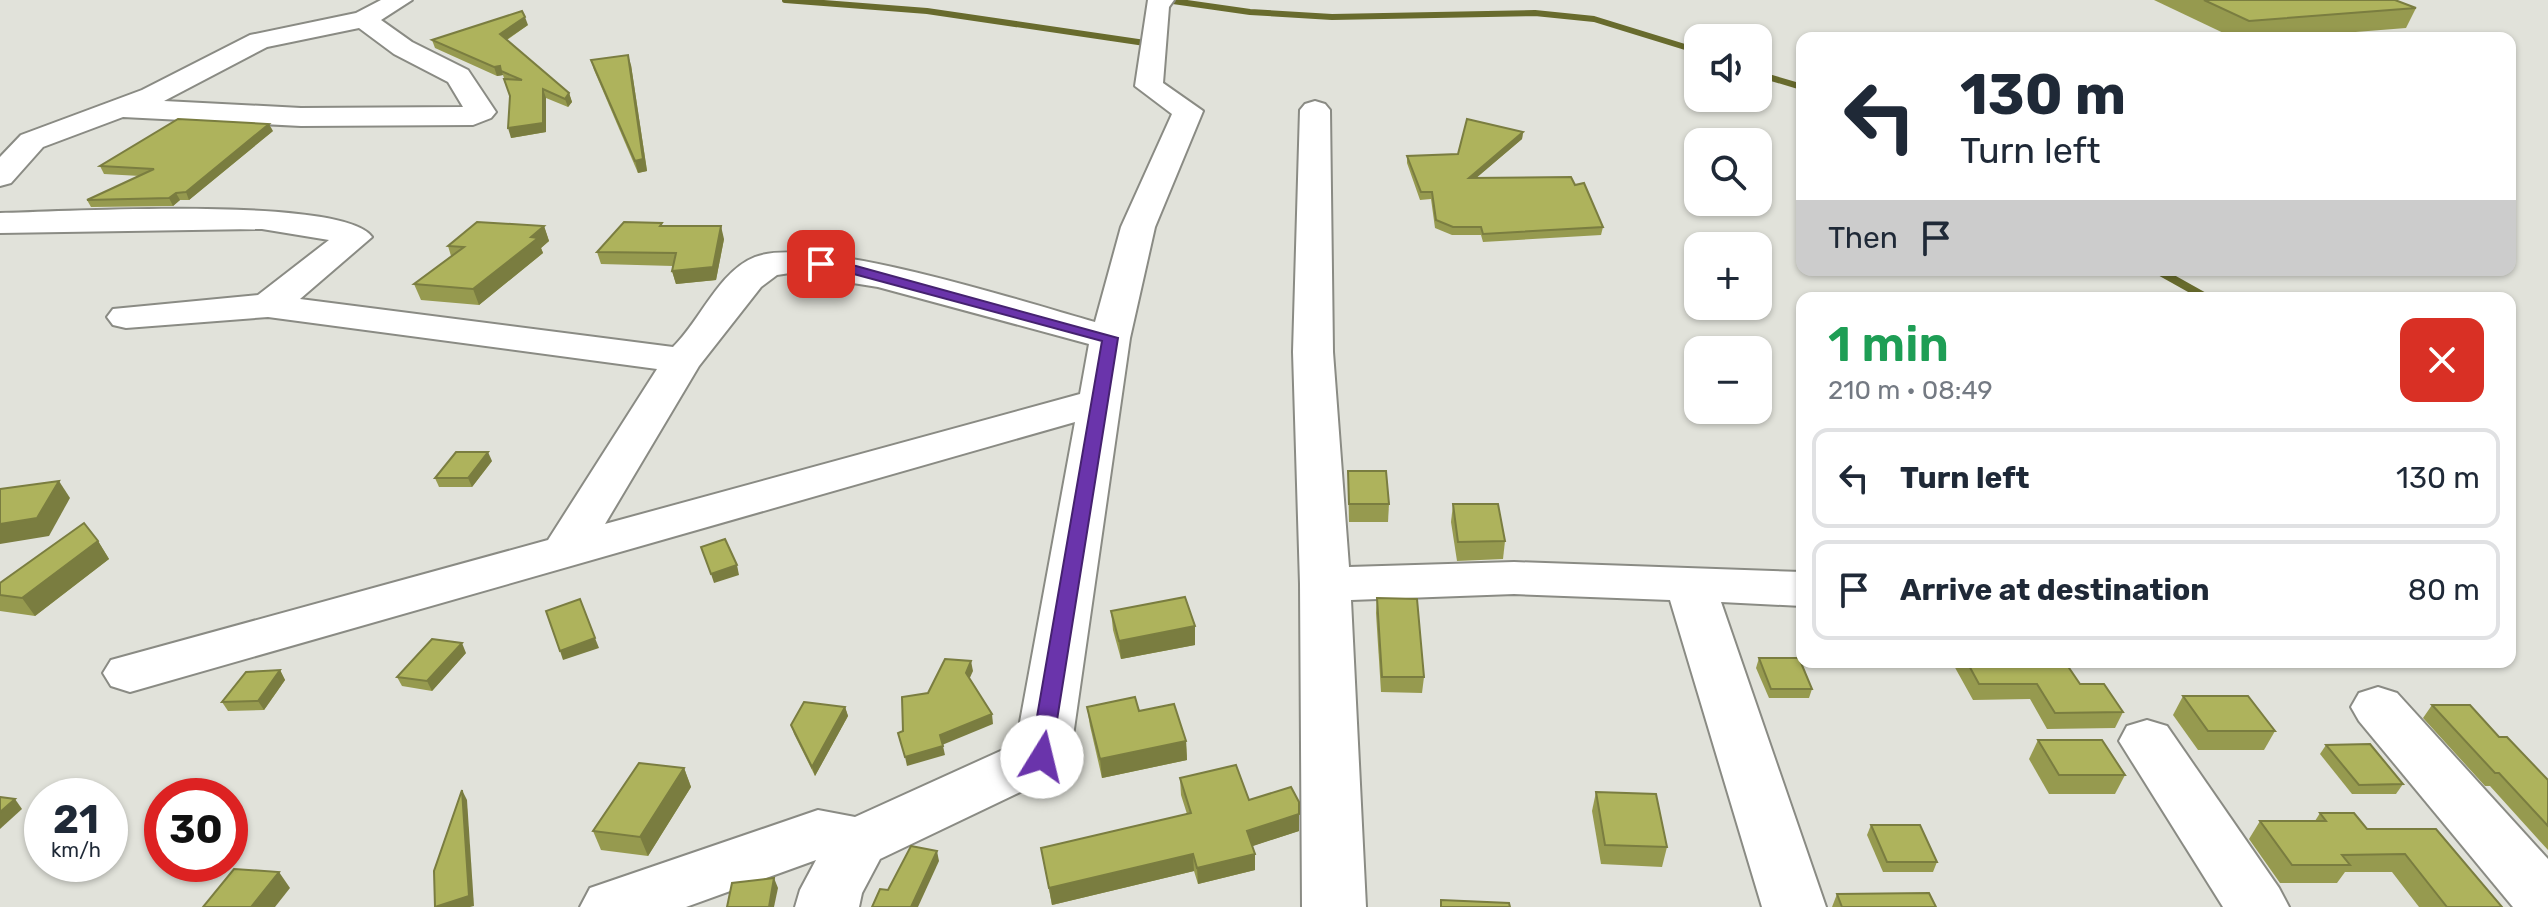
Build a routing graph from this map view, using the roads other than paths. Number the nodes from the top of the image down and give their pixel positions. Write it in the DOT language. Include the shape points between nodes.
graph roads {
  1 [pos="400,0"];
  2 [pos="1160,2"];
  3 [pos="364,19"];
  4 [pos="122,108"];
  5 [pos="1315,110"];
  6 [pos="0,176"];
  7 [pos="0,223"];
  8 [pos="268,306"];
  9 [pos="126,317"];
  10 [pos="1110,338"];
  11 [pos="683,360"];
  12 [pos="1102,401"];
  13 [pos="565,551"];
  14 [pos="1325,584"];
  15 [pos="1691,587"];
  16 [pos="1796,589"];
  17 [pos="130,673"];
  18 [pos="2378,707"];
  19 [pos="2147,741"];
  20 [pos="859,842"];
  21 [pos="2548,903"];
  22 [pos="612,907"];
  23 [pos="827,907"];
  24 [pos="1334,907"];
  25 [pos="1794,907"];
  26 [pos="2257,907"];
  1 -- 3 [label="street"];
  2 -- 10 [label="street" via="1149,86 1188,111 1138,227"];
  3 -- 4 [label="street" via="259,41"];
  3 -- 4 [label="street" via="403,48 458,76 481,112 301,117"];
  4 -- 6 [label="street" via="32,141"];
  5 -- 14 [label="street" via="1313,352"];
  7 -- 8 [label="street" via="262,219 355,237"];
  8 -- 9 [label="street"];
  8 -- 11 [label="street"];
  10 -- 11 [label="street" via="851,269 791,260 768,265 734,291 708,334"];
  10 -- 12 [label="street"];
  11 -- 13 [label="street"];
  12 -- 13 [label="street"];
  12 -- 20 [label="street" via="1042,757"];
  13 -- 17 [label="street"];
  14 -- 15 [label="street" via="1514,578"];
  14 -- 24 [label="street"];
  15 -- 16 [label="street"];
  15 -- 25 [label="street"];
  18 -- 21 [label="street"];
  19 -- 26 [label="street"];
  20 -- 22 [label="street" via="818,834"];
  20 -- 23 [label="street"];
}
